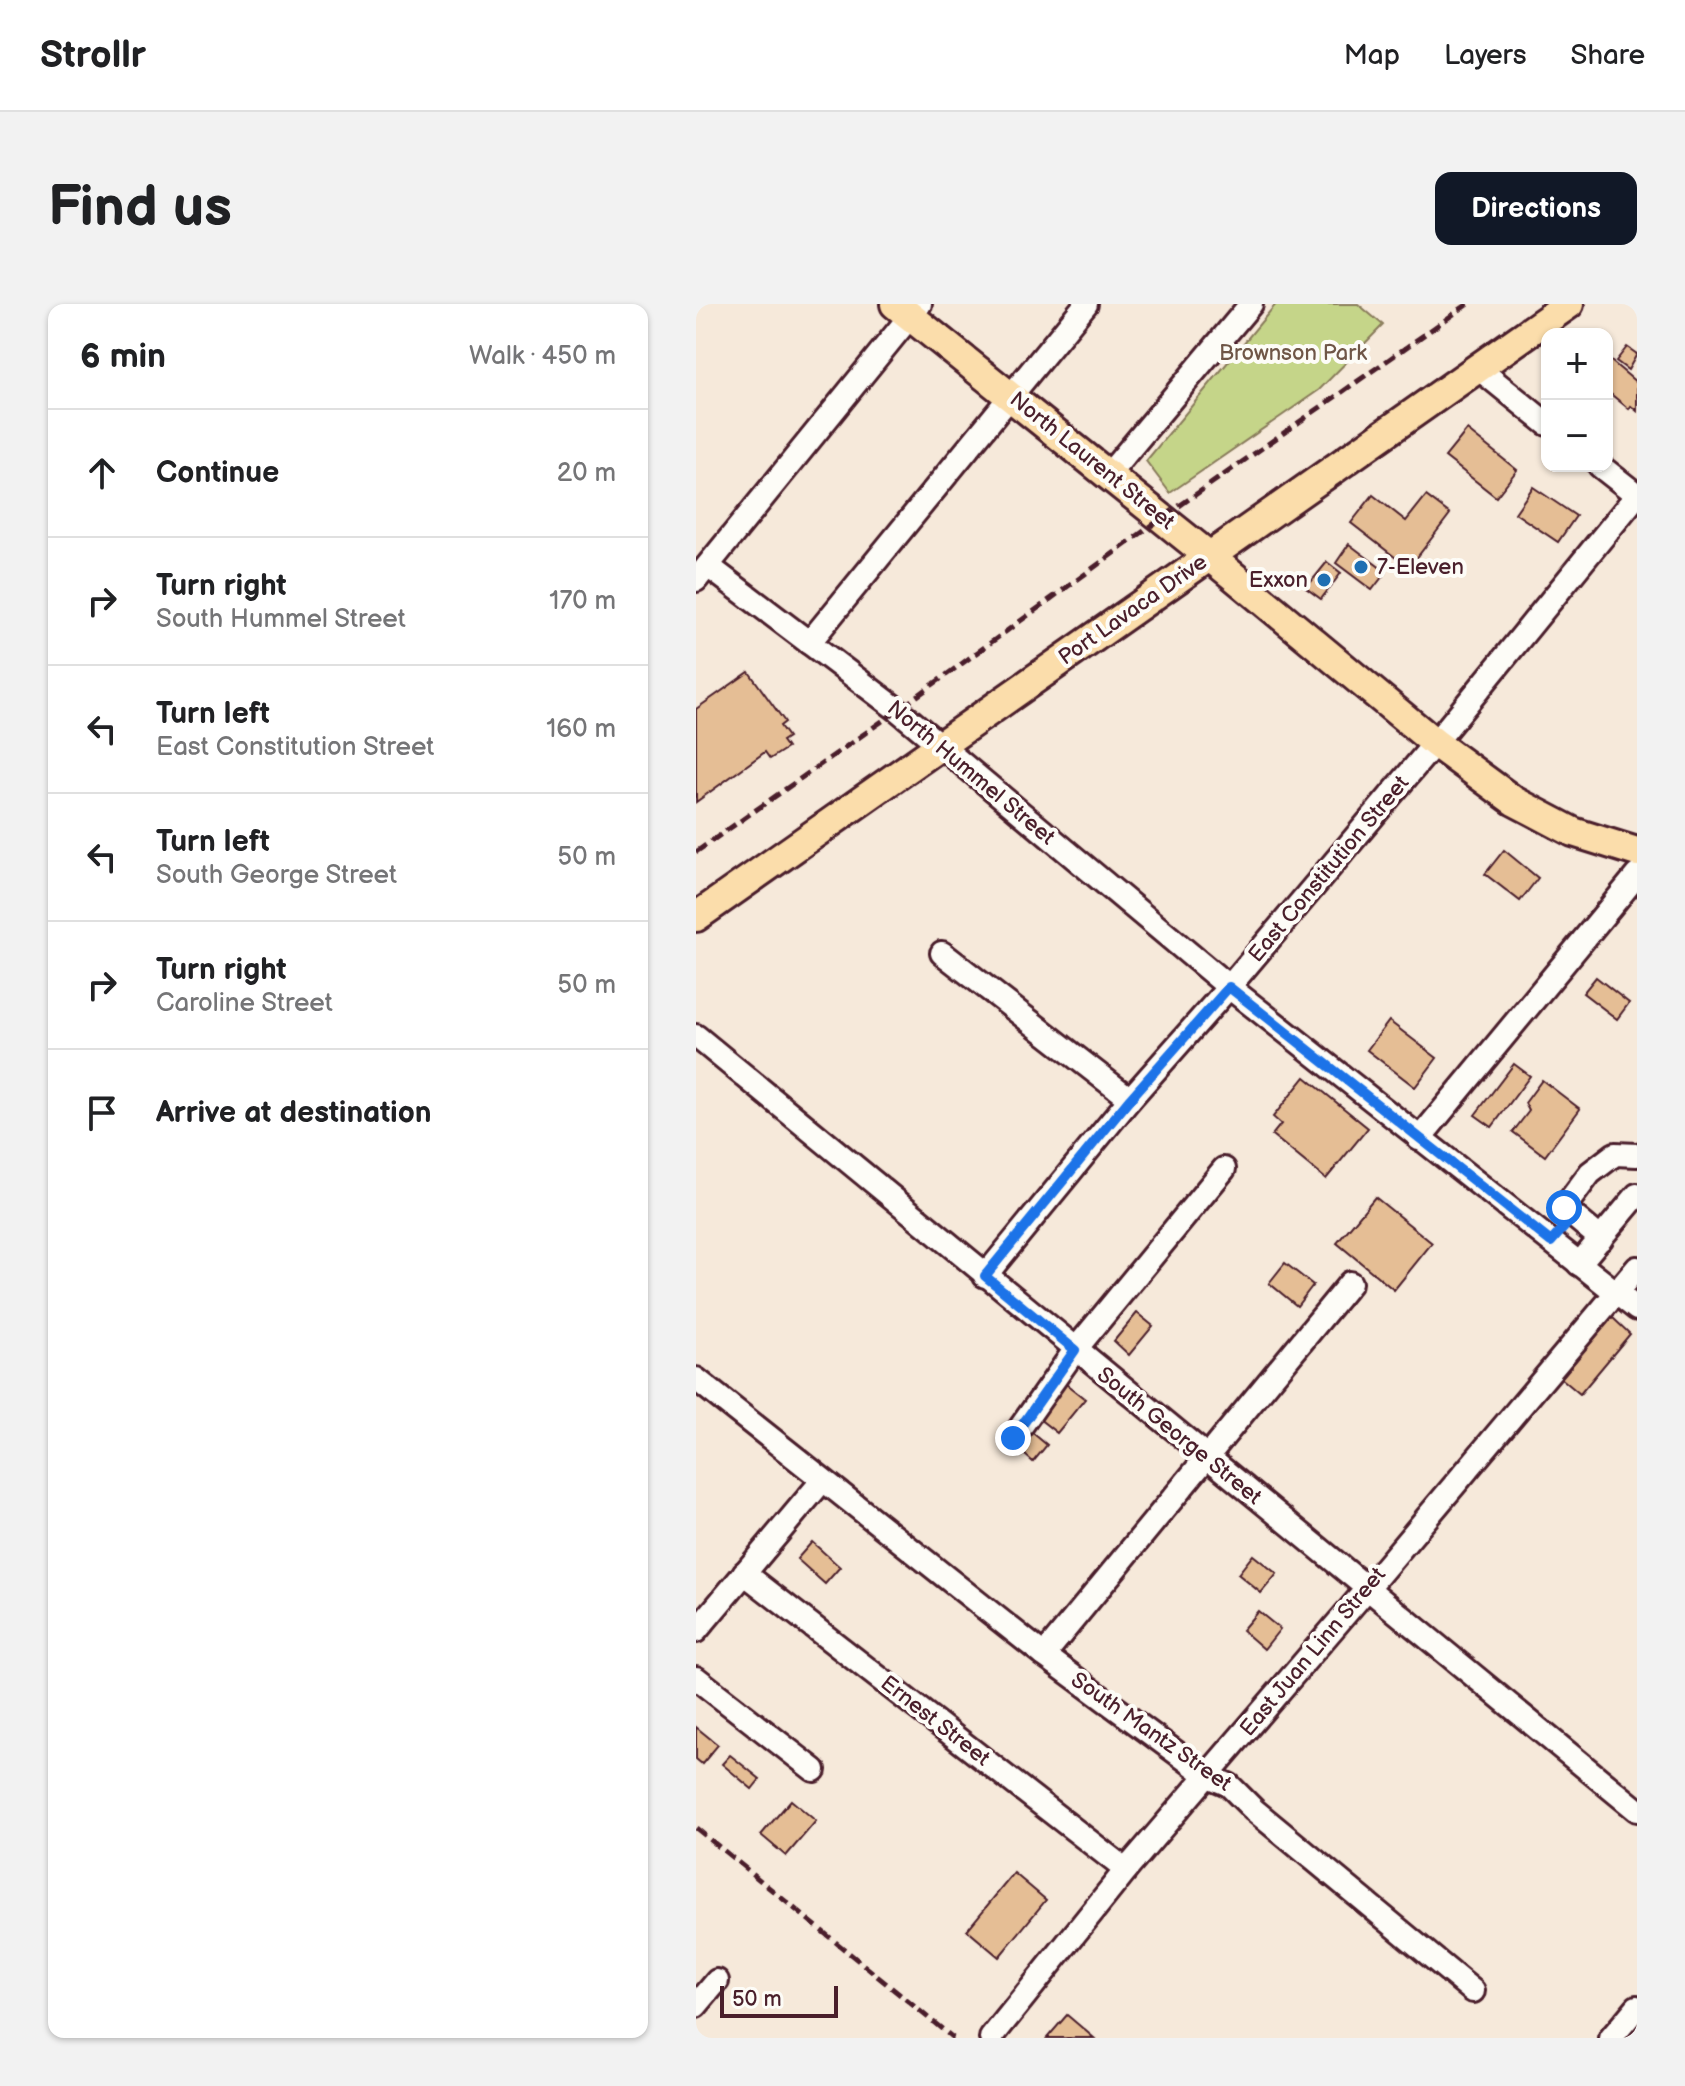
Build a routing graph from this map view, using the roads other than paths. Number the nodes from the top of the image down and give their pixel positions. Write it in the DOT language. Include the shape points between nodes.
graph roads {
  1 [pos="1086,304"];
  2 [pos="1251,304"];
  3 [pos="1569,304"];
  4 [pos="909,308"];
  5 [pos="1478,368"];
  6 [pos="1010,396"];
  7 [pos="1541,419"];
  8 [pos="1608,472"];
  9 [pos="1108,475"];
  10 [pos="1637,495"];
  11 [pos="1209,556"];
  12 [pos="702,573"];
  13 [pos="809,643"];
  14 [pos="1435,743"];
  15 [pos="940,748"];
  16 [pos="1637,852"];
  17 [pos="1637,875"];
  18 [pos="696,917"];
  19 [pos="942,953"];
  20 [pos="1229,987"];
  21 [pos="696,1036"];
  22 [pos="1130,1099"];
  23 [pos="1419,1139"];
  24 [pos="1637,1155"];
  25 [pos="1224,1169"];
  26 [pos="1637,1195"];
  27 [pos="1574,1216"];
  28 [pos="1601,1239"];
  29 [pos="1551,1242"];
  30 [pos="1579,1264"];
  31 [pos="1637,1268"];
  32 [pos="985,1276"];
  33 [pos="1350,1283"];
  34 [pos="1616,1292"];
  35 [pos="1637,1309"];
  36 [pos="1075,1350"];
  37 [pos="696,1379"];
  38 [pos="1013,1438"];
  39 [pos="1207,1458"];
  40 [pos="822,1481"];
  41 [pos="744,1573"];
  42 [pos="1366,1590"];
  43 [pos="696,1631"];
  44 [pos="1044,1655"];
  45 [pos="696,1678"];
  46 [pos="814,1770"];
  47 [pos="1208,1776"];
  48 [pos="1637,1810"];
  49 [pos="1126,1870"];
  50 [pos="717,1981"];
  51 [pos="1473,1991"];
  52 [pos="696,2006"];
  53 [pos="1637,2007"];
  54 [pos="991,2038"];
  55 [pos="1611,2038"];
  1 -- 6 [label="street"];
  2 -- 9 [label="street"];
  3 -- 5 [label="main road, Port Lavaca Drive"];
  4 -- 6 [label="main road, North Laurent Street"];
  4 -- 12 [label="street"];
  5 -- 7 [label="street"];
  5 -- 11 [label="main road, Port Lavaca Drive"];
  6 -- 9 [label="main road, North Laurent Street"];
  6 -- 13 [label="street"];
  8 -- 10 [label="street"];
  9 -- 11 [label="main road, North Laurent Street"];
  10 -- 14 [label="street, East Constitution Street"];
  11 -- 14 [label="main road, North Laurent Street"];
  11 -- 15 [label="main road, Port Lavaca Drive"];
  12 -- 13 [label="street, North Hummel Street"];
  13 -- 15 [label="street, North Hummel Street"];
  14 -- 16 [label="main road, North Laurent Street" via="1514,801 1573,832"];
  14 -- 20 [label="street, East Constitution Street"];
  15 -- 18 [label="main road, Port Lavaca Drive"];
  15 -- 20 [label="street, North Hummel Street"];
  17 -- 23 [label="street"];
  19 -- 22 [label="street"];
  20 -- 22 [label="street, East Constitution Street"];
  20 -- 23 [label="street, North Hummel Street"];
  21 -- 32 [label="street, South George Street"];
  22 -- 32 [label="street, East Constitution Street"];
  23 -- 29 [label="street, North Hummel Street"];
  24 -- 27 [label="street" via="1615,1154 1590,1173 1564,1208"];
  25 -- 36 [label="street"];
  26 -- 28 [label="street"];
  27 -- 28 [label="street"];
  27 -- 29 [label="street"];
  28 -- 30 [label="street"];
  29 -- 30 [label="street, North Hummel Street"];
  30 -- 34 [label="street, North Hummel Street"];
  31 -- 34 [label="street, East Juan Linn Street"];
  32 -- 36 [label="street, South George Street"];
  33 -- 39 [label="street"];
  34 -- 35 [label="street, North Hummel Street"];
  34 -- 42 [label="street, East Juan Linn Street"];
  36 -- 38 [label="street"];
  36 -- 39 [label="street, South George Street"];
  37 -- 40 [label="street, South Mantz Street"];
  39 -- 42 [label="street, South George Street"];
  39 -- 44 [label="street"];
  40 -- 41 [label="street"];
  40 -- 44 [label="street, South Mantz Street"];
  41 -- 43 [label="street"];
  41 -- 49 [label="street, Ernest Street"];
  42 -- 47 [label="street, East Juan Linn Street"];
  42 -- 48 [label="street, South George Street"];
  44 -- 47 [label="street, South Mantz Street"];
  45 -- 46 [label="street"];
  47 -- 49 [label="street, East Juan Linn Street"];
  47 -- 51 [label="street, South Mantz Street" via="1229,1785"];
  49 -- 54 [label="street, East Juan Linn Street"];
  50 -- 52 [label="street"];
  53 -- 55 [label="street"];
}
